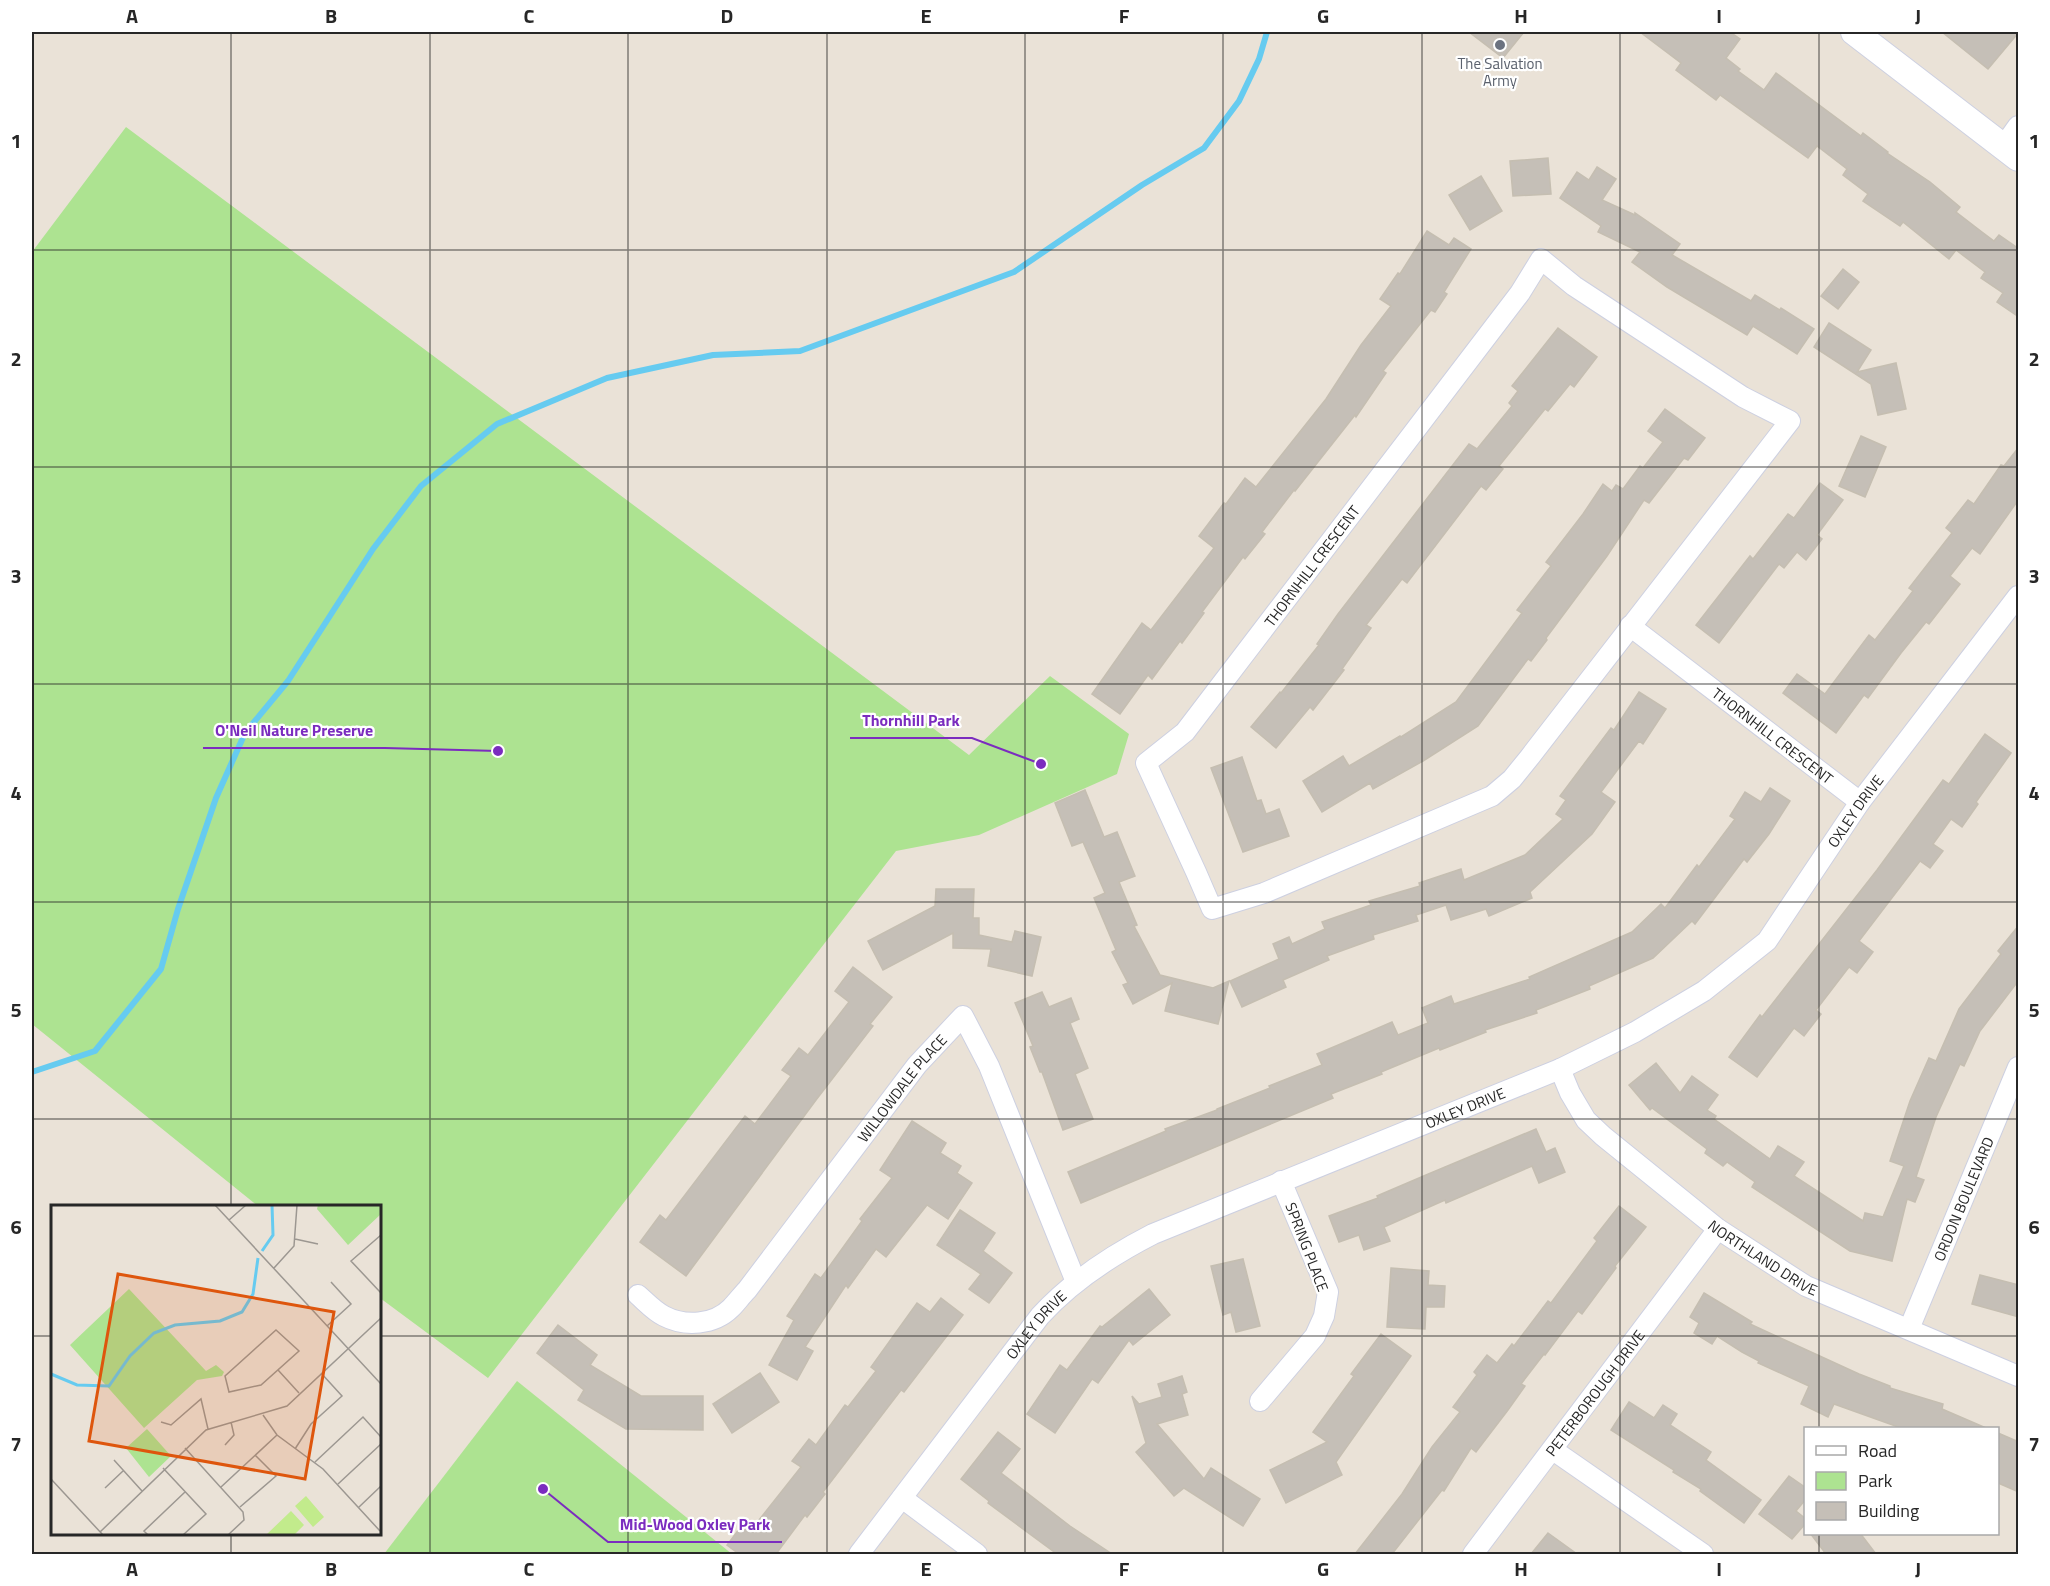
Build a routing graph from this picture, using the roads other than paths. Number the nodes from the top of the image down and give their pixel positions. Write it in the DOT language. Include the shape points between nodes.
graph roads {
  1 [pos="1854,32"];
  2 [pos="2019,126"];
  3 [pos="2011,152"];
  4 [pos="2019,596"];
  5 [pos="1630,626"];
  6 [pos="1860,802"];
  7 [pos="2019,1067"];
  8 [pos="1560,1069"];
  9 [pos="1281,1181"];
  10 [pos="1718,1229"];
  11 [pos="1076,1282"];
  12 [pos="638,1295"];
  13 [pos="1909,1329"];
  14 [pos="2019,1376"];
  15 [pos="1260,1401"];
  16 [pos="1552,1450"];
  17 [pos="902,1498"];
  18 [pos="859,1554"];
  19 [pos="977,1554"];
  20 [pos="1473,1554"];
  21 [pos="1703,1554"];
  1 -- 3 [label="street"];
  2 -- 3 [label="street"];
  4 -- 6 [label="street, OXLEY DRIVE"];
  5 -- 5 [label="street, THORNHILL CRESCENT" via="1790,421 1743,397 1574,286 1541,259 1520,293 1185,732 1146,763 1212,909 1264,892 1492,796 1512,779"];
  5 -- 6 [label="street, THORNHILL CRESCENT"];
  6 -- 8 [label="street, OXLEY DRIVE" via="1767,941 1704,991 1635,1032"];
  7 -- 13 [label="street, ORDON BOULEVARD"];
  8 -- 9 [label="street, OXLEY DRIVE"];
  8 -- 10 [label="street, NORTHLAND DRIVE" via="1586,1120"];
  9 -- 11 [label="street, OXLEY DRIVE" via="1153,1234 1114,1254"];
  9 -- 15 [label="street, SPRING PLACE" via="1328,1292 1315,1336"];
  10 -- 13 [label="street, NORTHLAND DRIVE" via="1806,1286"];
  10 -- 16 [label="street, PETERBOROUGH DRIVE"];
  11 -- 12 [label="street, WILLOWDALE PLACE" via="989,1066 963,1016 917,1065 729,1310 696,1323 678,1321 662,1316"];
  11 -- 17 [label="street, OXLEY DRIVE" via="1040,1316"];
  13 -- 14 [label="street, NORTHLAND DRIVE"];
  16 -- 20 [label="street, PETERBOROUGH DRIVE"];
  16 -- 21 [label="street"];
  17 -- 18 [label="street, OXLEY DRIVE"];
  17 -- 19 [label="street"];
}
